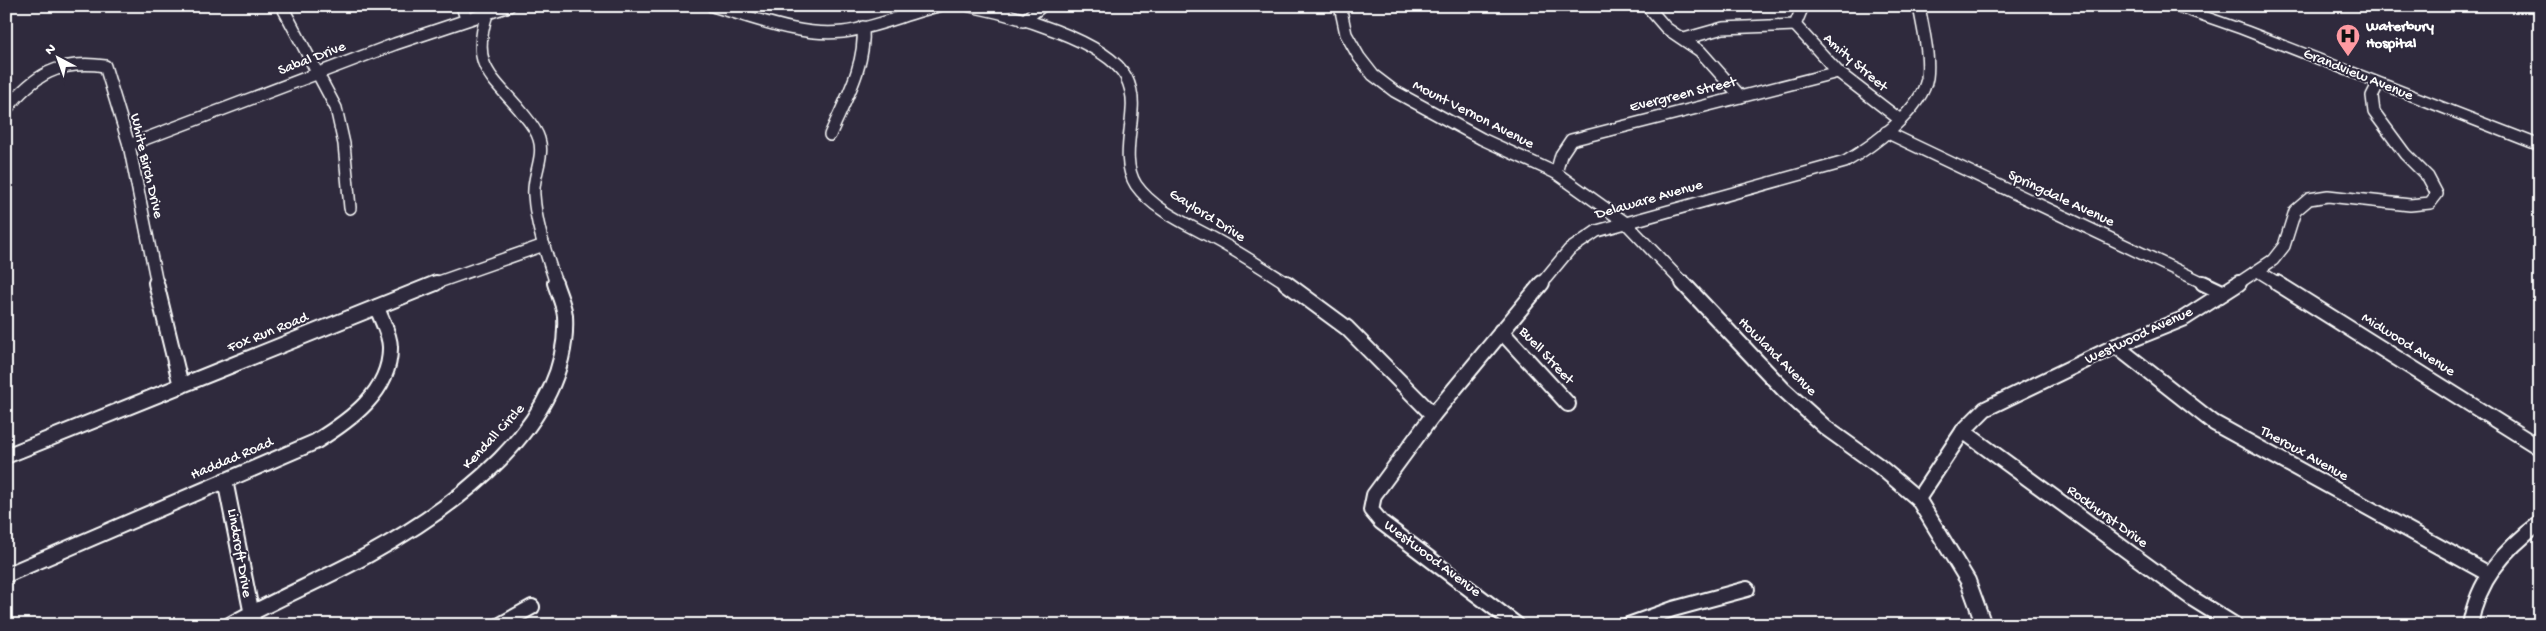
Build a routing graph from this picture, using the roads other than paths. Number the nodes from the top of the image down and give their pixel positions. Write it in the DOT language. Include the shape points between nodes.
graph roads {
  1 [pos="284,6"];
  2 [pos="462,6"];
  3 [pos="509,6"];
  4 [pos="712,6"];
  5 [pos="938,6"];
  6 [pos="970,6"];
  7 [pos="1042,6"];
  8 [pos="1340,6"];
  9 [pos="1646,6"];
  10 [pos="1803,6"];
  11 [pos="1919,6"];
  12 [pos="2175,6"];
  13 [pos="487,14"];
  14 [pos="466,19"];
  15 [pos="1023,21"];
  16 [pos="1795,25"];
  17 [pos="863,27"];
  18 [pos="1684,39"];
  19 [pos="1838,72"];
  20 [pos="316,73"];
  21 [pos="2378,84"];
  22 [pos="1741,96"];
  23 [pos="6,110"];
  24 [pos="1899,119"];
  25 [pos="1886,132"];
  26 [pos="830,135"];
  27 [pos="128,144"];
  28 [pos="2540,146"];
  29 [pos="1556,173"];
  30 [pos="350,208"];
  31 [pos="1626,223"];
  32 [pos="544,245"];
  33 [pos="2258,271"];
  34 [pos="2222,292"];
  35 [pos="377,307"];
  36 [pos="1501,331"];
  37 [pos="2116,346"];
  38 [pos="181,386"];
  39 [pos="1568,404"];
  40 [pos="1433,416"];
  41 [pos="1963,431"];
  42 [pos="2540,448"];
  43 [pos="6,456"];
  44 [pos="225,480"];
  45 [pos="1918,499"];
  46 [pos="1371,510"];
  47 [pos="2540,523"];
  48 [pos="2487,573"];
  49 [pos="6,575"];
  50 [pos="1747,589"];
  51 [pos="532,606"];
  52 [pos="252,619"];
  53 [pos="229,625"];
  54 [pos="500,625"];
  55 [pos="1517,625"];
  56 [pos="1628,625"];
  57 [pos="1984,625"];
  58 [pos="2235,625"];
  59 [pos="2470,625"];
  1 -- 20 [label="street"];
  2 -- 14 [label="street"];
  3 -- 13 [label="street, Sabal Drive"];
  4 -- 17 [label="street" via="792,27 842,32"];
  5 -- 17 [label="street"];
  6 -- 15 [label="street, Gaylord Drive"];
  7 -- 15 [label="street"];
  8 -- 29 [label="street, Mount Vernon Avenue" via="1346,34 1373,75 1394,91 1482,139"];
  9 -- 18 [label="street" via="1666,28"];
  10 -- 16 [label="street"];
  11 -- 24 [label="street, Delaware Avenue" via="1927,70 1925,86"];
  12 -- 21 [label="main road, Grandview Avenue"];
  13 -- 14 [label="street, Sabal Drive"];
  13 -- 32 [label="street, Kendall Circle" via="480,30 479,47 488,76 520,109 542,144 533,202"];
  14 -- 20 [label="street, Sabal Drive"];
  15 -- 40 [label="street, Gaylord Drive" via="1086,46 1115,63 1128,82 1134,104 1128,153 1136,184 1165,210 1316,304 1350,331"];
  16 -- 18 [label="street" via="1723,28"];
  16 -- 19 [label="street, Amity Street"];
  17 -- 26 [label="street" via="866,41 862,57"];
  18 -- 22 [label="street"];
  19 -- 22 [label="street, Evergreen Street"];
  19 -- 24 [label="street, Amity Street"];
  20 -- 27 [label="street, Sabal Drive" via="189,124"];
  20 -- 30 [label="street" via="336,108 344,144"];
  21 -- 28 [label="main road, Grandview Avenue"];
  21 -- 33 [label="street, Westwood Avenue" via="2372,96 2374,112 2405,154 2428,177 2437,194 2430,203 2410,206 2328,196 2309,199 2295,211 2284,246"];
  22 -- 29 [label="street, Evergreen Street" via="1571,140 1561,154"];
  23 -- 27 [label="street, White Birch Drive" via="30,82 50,70 88,62 105,66"];
  24 -- 25 [label="street, Delaware Avenue"];
  25 -- 31 [label="street, Delaware Avenue" via="1845,162"];
  25 -- 34 [label="street, Springdale Avenue"];
  27 -- 38 [label="street, White Birch Drive" via="151,261"];
  29 -- 31 [label="street, Mount Vernon Avenue"];
  31 -- 36 [label="street, Delaware Avenue" via="1597,231 1568,250"];
  31 -- 45 [label="street, Howland Avenue" via="1784,390 1826,428"];
  32 -- 35 [label="street, Fox Run Road"];
  32 -- 52 [label="street, Kendall Circle" via="565,316 563,348 554,384 537,417 504,454 458,496 367,556"];
  33 -- 34 [label="street, Westwood Avenue"];
  33 -- 42 [label="street, Midwood Avenue"];
  34 -- 37 [label="street, Westwood Avenue" via="2183,319"];
  35 -- 38 [label="street, Fox Run Road"];
  35 -- 44 [label="street, Haddad Road" via="390,346 387,373 367,403 345,424 315,442"];
  36 -- 39 [label="street, Buell Street"];
  36 -- 40 [label="street, Delaware Avenue"];
  37 -- 41 [label="street, Westwood Avenue" via="1984,409"];
  37 -- 48 [label="street, Theroux Avenue" via="2214,423"];
  38 -- 43 [label="street, Fox Run Road"];
  40 -- 46 [label="street, Delaware Avenue" via="1374,495"];
  41 -- 45 [label="street, Westwood Avenue"];
  41 -- 58 [label="street, Rockhurst Drive" via="2193,599"];
  44 -- 49 [label="street, Haddad Road"];
  44 -- 52 [label="street, Lindcroft Drive"];
  45 -- 57 [label="street, Howland Avenue" via="1968,581"];
  46 -- 55 [label="street, Westwood Avenue" via="1381,522"];
  47 -- 48 [label="street"];
  48 -- 59 [label="street" via="2472,604"];
  50 -- 56 [label="street"];
  51 -- 54 [label="street"];
  52 -- 53 [label="street, Kendall Circle"];
}
